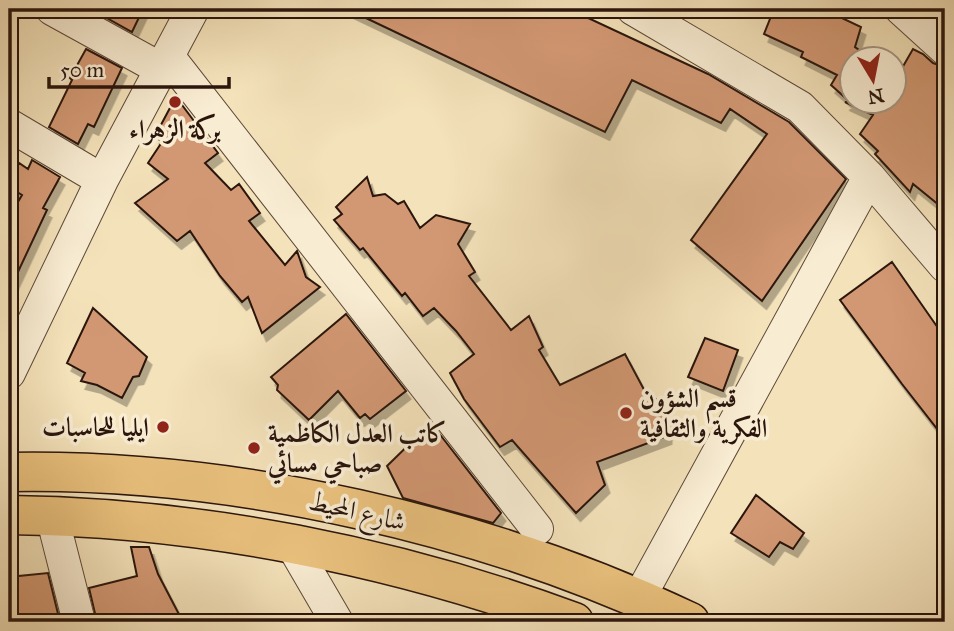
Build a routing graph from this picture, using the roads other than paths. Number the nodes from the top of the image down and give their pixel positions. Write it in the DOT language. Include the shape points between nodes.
graph roads {
  1 [pos="52,9"];
  2 [pos="633,9"];
  3 [pos="901,9"];
  4 [pos="185,11"];
  5 [pos="945,49"];
  6 [pos="164,62"];
  7 [pos="9,125"];
  8 [pos="869,177"];
  9 [pos="102,180"];
  10 [pos="945,266"];
  11 [pos="9,373"];
  12 [pos="9,472"];
  13 [pos="9,515"];
  14 [pos="52,516"];
  15 [pos="537,529"];
  16 [pos="291,543"];
  17 [pos="639,598"];
  18 [pos="79,622"];
  19 [pos="337,622"];
  20 [pos="574,622"];
  21 [pos="690,622"];
  1 -- 6 [label="street"];
  2 -- 8 [label="street" via="800,107"];
  3 -- 5 [label="street"];
  4 -- 6 [label="street"];
  6 -- 9 [label="street"];
  6 -- 15 [label="street"];
  7 -- 9 [label="street"];
  8 -- 10 [label="street"];
  8 -- 17 [label="street"];
  9 -- 11 [label="street"];
  12 -- 17 [label="main road, شارع المحيط" via="116,476 299,498 536,558"];
  13 -- 14 [label="main road, شارع المحيط"];
  14 -- 16 [label="main road, شارع المحيط"];
  14 -- 18 [label="street"];
  16 -- 19 [label="street"];
  16 -- 20 [label="main road, شارع المحيط" via="517,601"];
  17 -- 21 [label="main road, شارع المحيط"];
}
